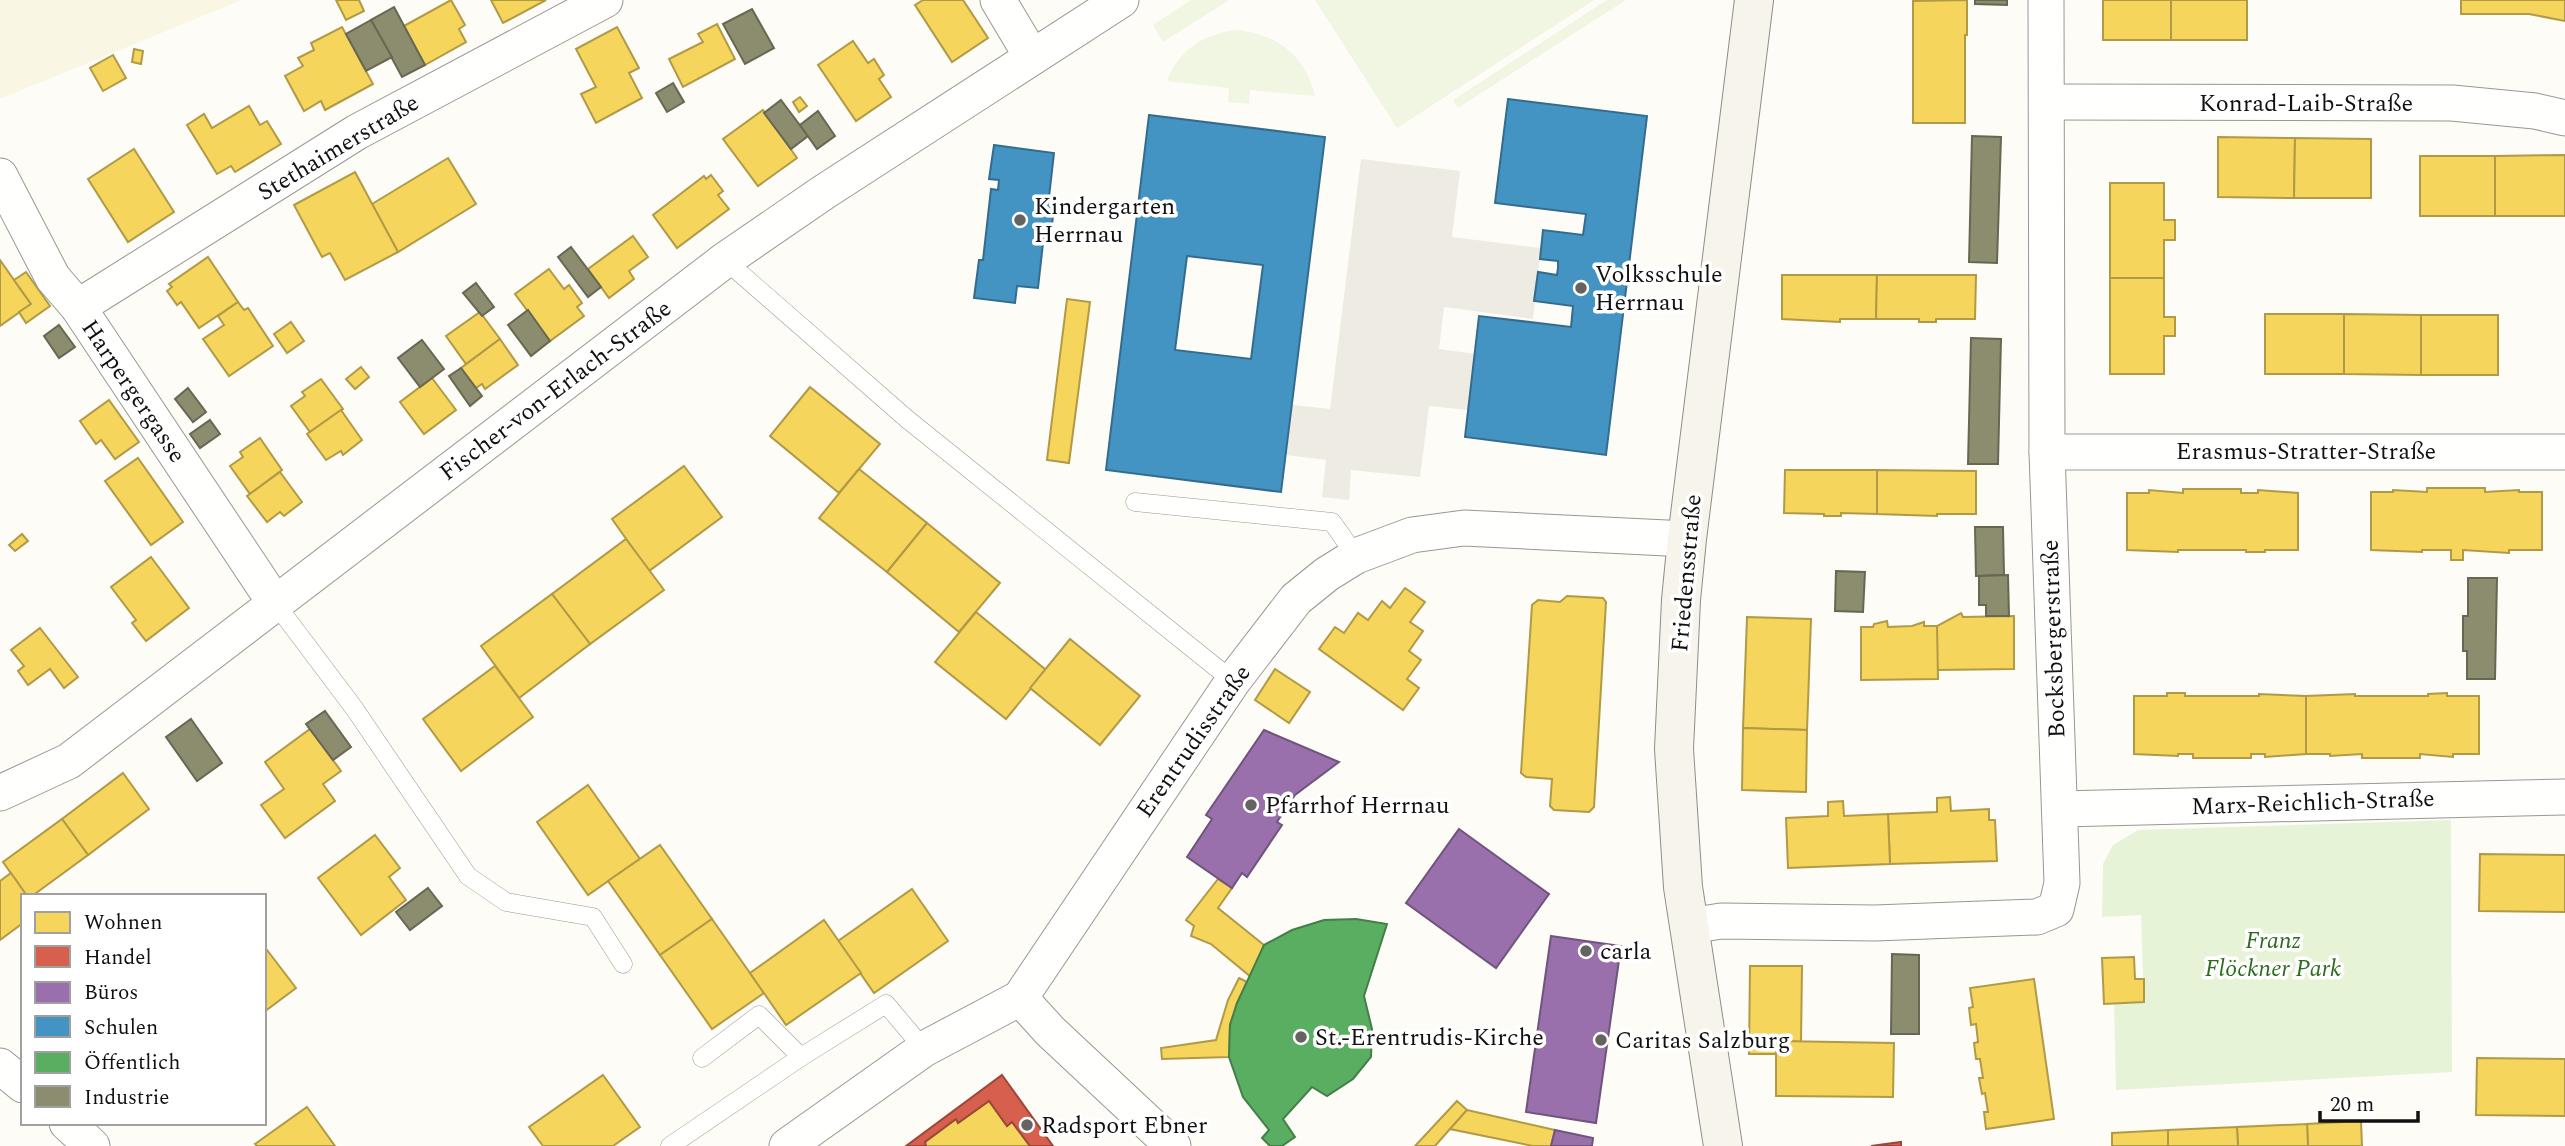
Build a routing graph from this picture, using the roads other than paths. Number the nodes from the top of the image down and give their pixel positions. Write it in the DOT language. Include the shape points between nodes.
graph roads {
  1 [pos="606,0"];
  2 [pos="998,0"];
  3 [pos="1121,0"];
  4 [pos="1754,0"];
  5 [pos="2046,0"];
  6 [pos="1032,57"];
  7 [pos="2047,102"];
  8 [pos="2565,118"];
  9 [pos="0,176"];
  10 [pos="725,260"];
  11 [pos="78,307"];
  12 [pos="2047,452"];
  13 [pos="2565,452"];
  14 [pos="1135,502"];
  15 [pos="1687,540"];
  16 [pos="1356,556"];
  17 [pos="275,603"];
  18 [pos="1233,681"];
  19 [pos="0,793"];
  20 [pos="2565,797"];
  21 [pos="2060,809"];
  22 [pos="1689,926"];
  23 [pos="623,964"];
  24 [pos="1020,998"];
  25 [pos="923,1049"];
  26 [pos="801,1057"];
  27 [pos="702,1058"];
  28 [pos="0,1066"];
  29 [pos="21,1083"];
  30 [pos="69,1125"];
  31 [pos="92,1146"];
  32 [pos="670,1146"];
  33 [pos="787,1146"];
  34 [pos="1173,1146"];
  35 [pos="1723,1146"];
  1 -- 11 [label="street, Stethaimerstraße" via="357,132"];
  2 -- 6 [label="street"];
  3 -- 6 [label="street, Fischer-von-Erlach-Straße"];
  4 -- 15 [label="street, Friedensstraße"];
  5 -- 7 [label="street, Bocksbergerstraße"];
  6 -- 10 [label="street, Fischer-von-Erlach-Straße"];
  7 -- 8 [label="street, Konrad-Laib-Straße" via="2452,103"];
  7 -- 12 [label="street, Bocksbergerstraße"];
  9 -- 11 [label="street, Harpergergasse" via="53,278"];
  10 -- 17 [label="street, Fischer-von-Erlach-Straße"];
  10 -- 18 [label="lane" via="907,419"];
  11 -- 17 [label="street, Harpergergasse"];
  12 -- 13 [label="street, Erasmus-Stratter-Straße"];
  12 -- 21 [label="street, Bocksbergerstraße"];
  14 -- 16 [label="lane" via="1332,522"];
  15 -- 16 [label="street, Erentrudisstraße" via="1464,528 1412,535"];
  15 -- 22 [label="street, Friedensstraße" via="1674,749"];
  16 -- 18 [label="street, Erentrudisstraße" via="1297,600"];
  17 -- 19 [label="street, Fischer-von-Erlach-Straße" via="69,761"];
  17 -- 23 [label="lane" via="354,708 468,876 506,902 593,917"];
  18 -- 24 [label="street, Erentrudisstraße"];
  20 -- 21 [label="street, Marx-Reichlich-Straße"];
  21 -- 22 [label="street, Bocksbergerstraße" via="2062,883 2056,909 2038,917 1875,923 1721,921"];
  22 -- 35 [label="street, Friedensstraße"];
  24 -- 25 [label="street, Erentrudisstraße"];
  24 -- 34 [label="street"];
  25 -- 26 [label="lane" via="886,1004"];
  25 -- 33 [label="street, Erentrudisstraße"];
  26 -- 27 [label="lane" via="758,1015"];
  26 -- 32 [label="lane"];
  28 -- 29 [label="street"];
  30 -- 31 [label="street"];
}
